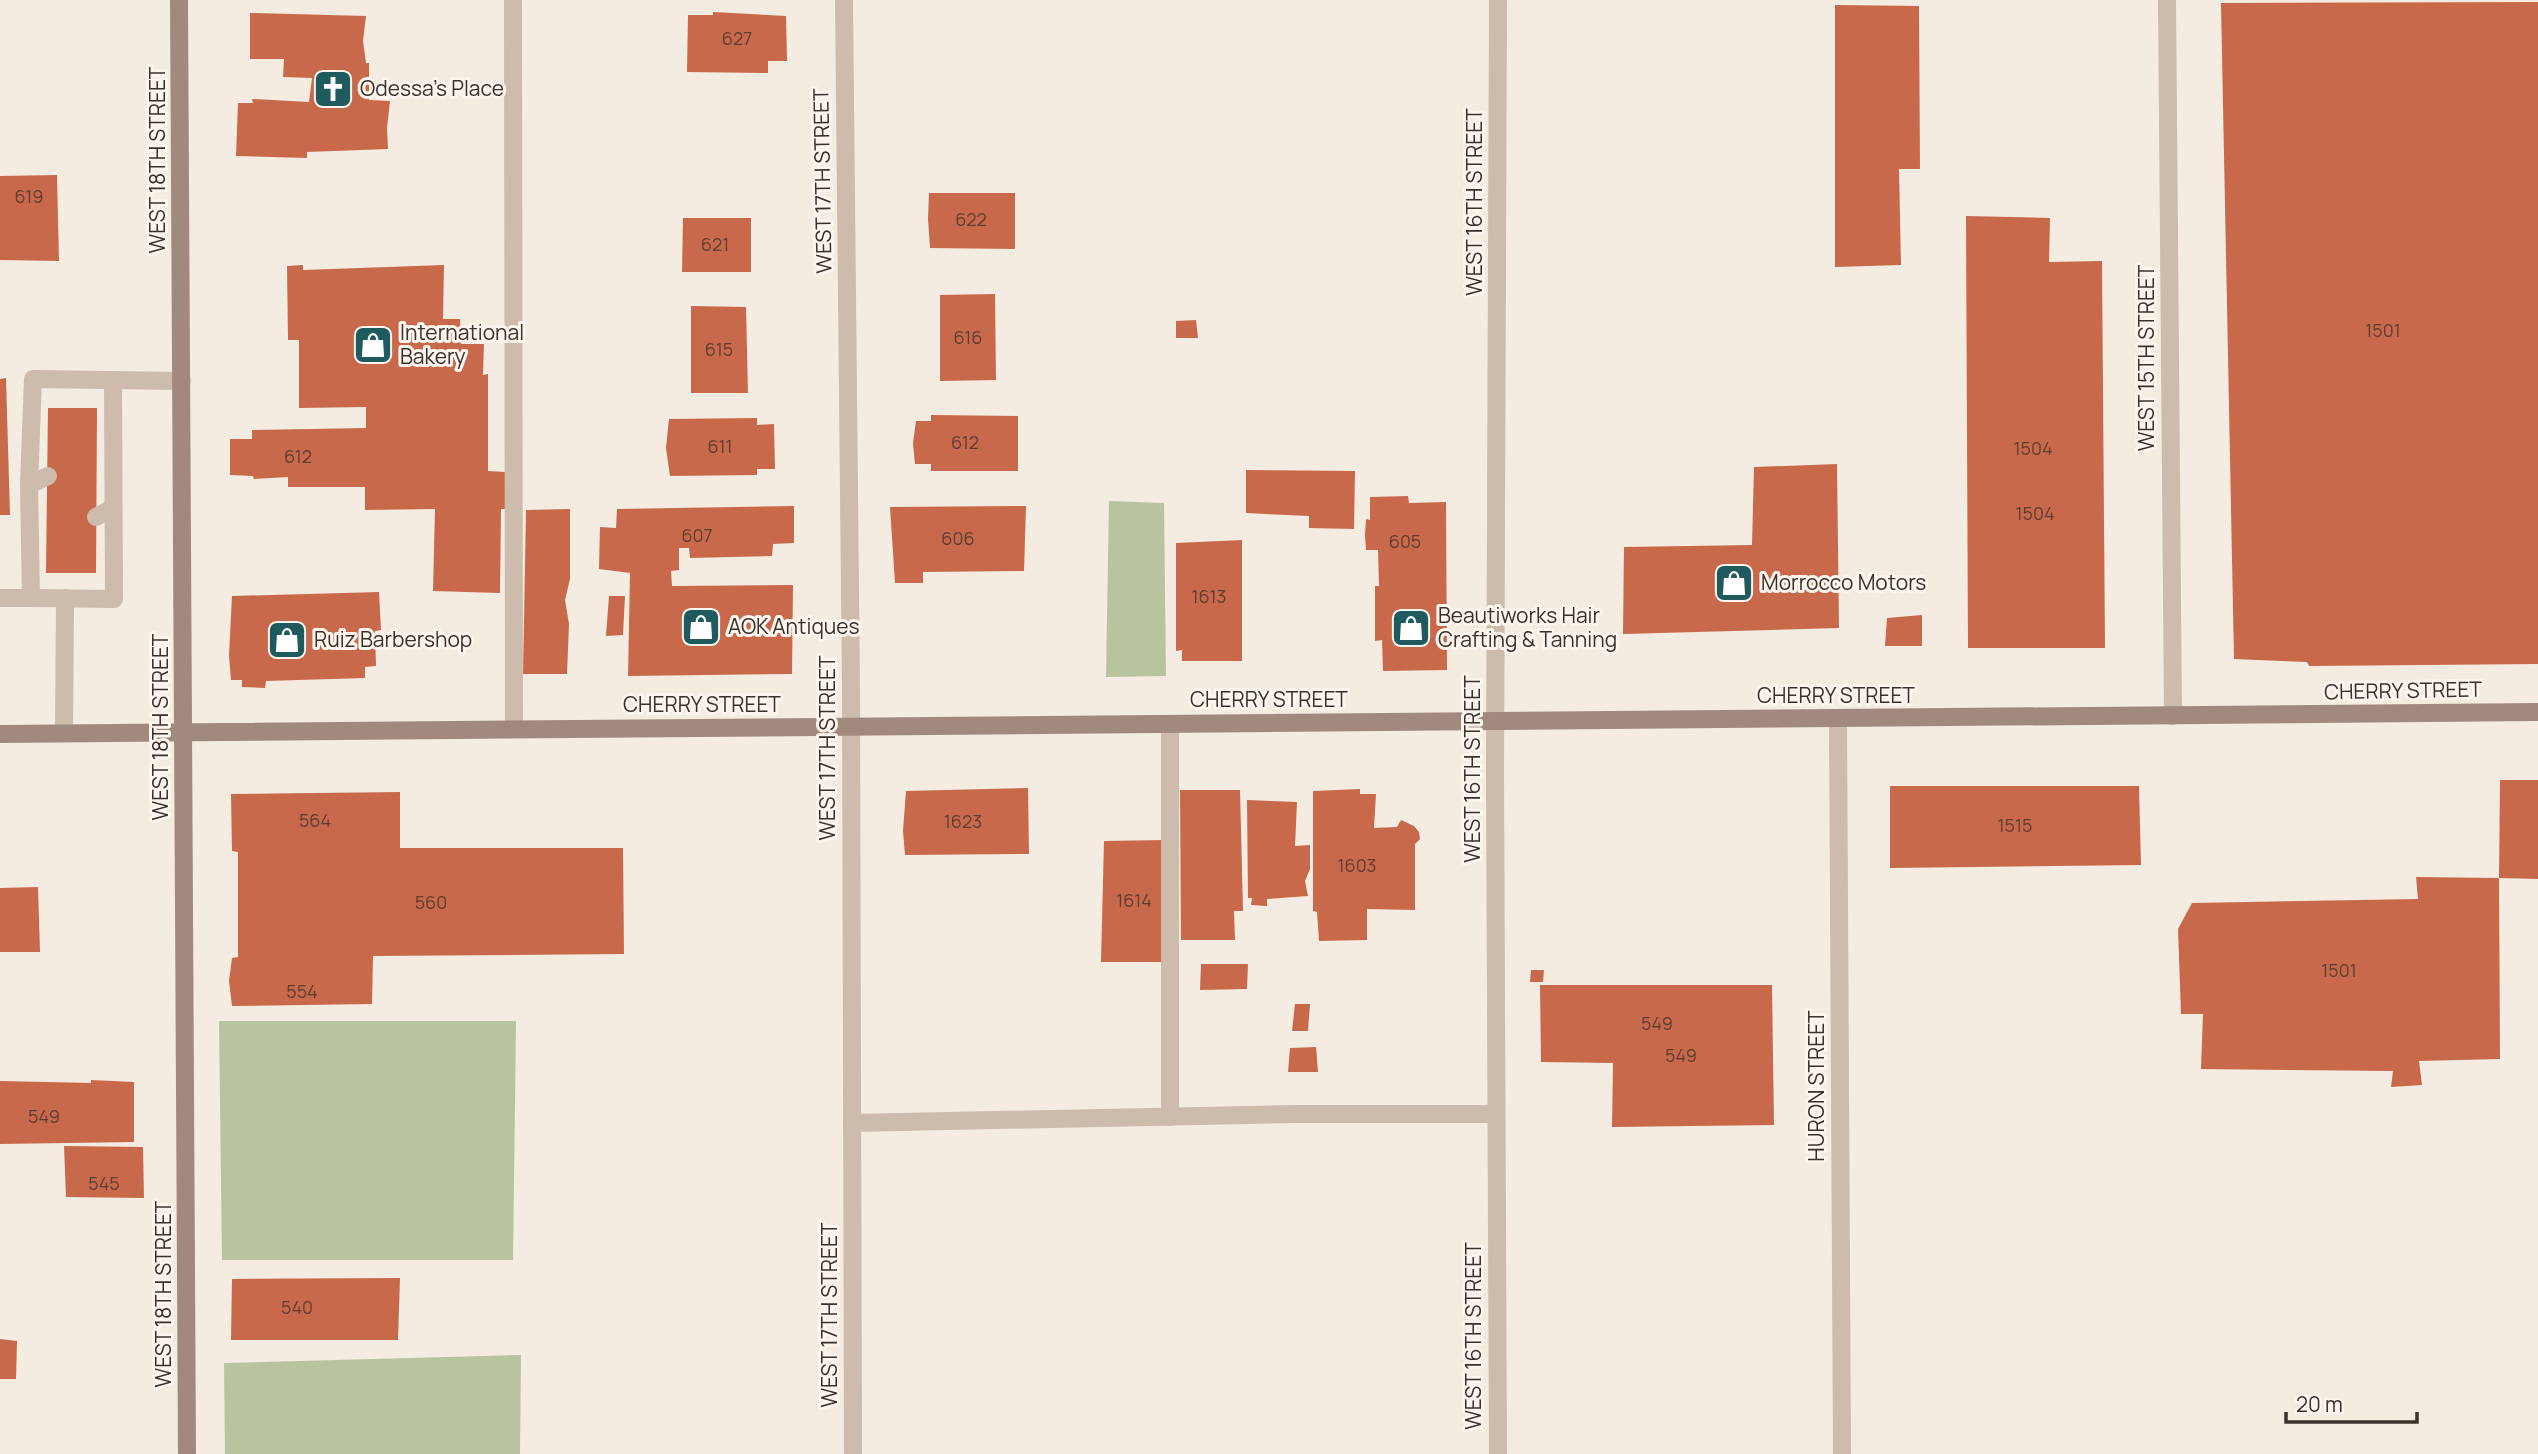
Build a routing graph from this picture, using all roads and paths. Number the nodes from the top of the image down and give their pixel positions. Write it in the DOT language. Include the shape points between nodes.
graph roads {
  1 [pos="179,0"];
  2 [pos="513,0"];
  3 [pos="844,0"];
  4 [pos="1498,0"];
  5 [pos="2167,0"];
  6 [pos="113,380"];
  7 [pos="182,381"];
  8 [pos="48,476"];
  9 [pos="29,485"];
  10 [pos="113,508"];
  11 [pos="96,517"];
  12 [pos="0,598"];
  13 [pos="31,598"];
  14 [pos="65,598"];
  15 [pos="2538,712"];
  16 [pos="2173,716"];
  17 [pos="1838,718"];
  18 [pos="1495,722"];
  19 [pos="1170,724"];
  20 [pos="851,727"];
  21 [pos="514,729"];
  22 [pos="184,732"];
  23 [pos="64,733"];
  24 [pos="0,734"];
  25 [pos="1496,1114"];
  26 [pos="1170,1116"];
  27 [pos="852,1123"];
  28 [pos="187,1454"];
  29 [pos="853,1454"];
  30 [pos="1498,1454"];
  31 [pos="1842,1454"];
  1 -- 7 [label="street, WEST 18TH STREET"];
  2 -- 21 [label="street"];
  3 -- 20 [label="street, WEST 17TH STREET"];
  4 -- 18 [label="street, WEST 16TH STREET"];
  5 -- 16 [label="street, WEST 15TH STREET"];
  6 -- 7 [label="street"];
  6 -- 9 [label="street" via="33,379"];
  6 -- 10 [label="street" via="105,447"];
  7 -- 22 [label="street, WEST 18TH STREET"];
  8 -- 9 [label="street"];
  9 -- 13 [label="street" via="39,546"];
  10 -- 11 [label="street"];
  10 -- 14 [label="street" via="114,599"];
  12 -- 13 [label="street"];
  13 -- 14 [label="street"];
  14 -- 23 [label="street"];
  15 -- 16 [label="street, CHERRY STREET"];
  16 -- 17 [label="street, CHERRY STREET"];
  17 -- 18 [label="street, CHERRY STREET"];
  17 -- 31 [label="street, HURON STREET"];
  18 -- 19 [label="street, CHERRY STREET"];
  18 -- 25 [label="street, WEST 16TH STREET"];
  19 -- 20 [label="street, CHERRY STREET"];
  19 -- 26 [label="street"];
  20 -- 21 [label="street, CHERRY STREET"];
  20 -- 27 [label="street, WEST 17TH STREET"];
  21 -- 22 [label="street, CHERRY STREET"];
  22 -- 23 [label="street, CHERRY STREET"];
  22 -- 28 [label="street, WEST 18TH STREET"];
  23 -- 24 [label="street, CHERRY STREET"];
  25 -- 26 [label="street"];
  25 -- 30 [label="street, WEST 16TH STREET"];
  26 -- 27 [label="street"];
  27 -- 29 [label="street, WEST 17TH STREET"];
}
